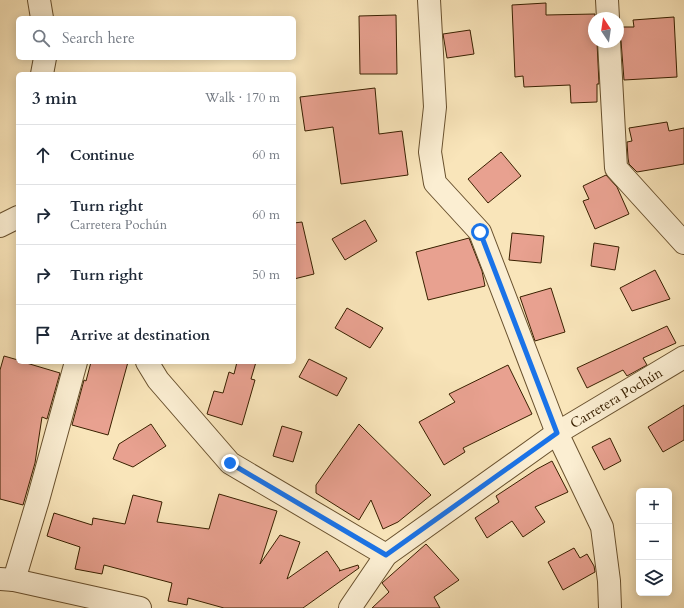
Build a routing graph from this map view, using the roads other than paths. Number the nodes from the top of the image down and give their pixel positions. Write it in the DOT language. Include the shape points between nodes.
graph roads {
  1 [pos="39,0"];
  2 [pos="429,0"];
  3 [pos="607,0"];
  4 [pos="608,12"];
  5 [pos="42,16"];
  6 [pos="609,48"];
  7 [pos="45,60"];
  8 [pos="42,72"];
  9 [pos="16,218"];
  10 [pos="0,226"];
  11 [pos="684,243"];
  12 [pos="684,357"];
  13 [pos="75,364"];
  14 [pos="147,364"];
  15 [pos="557,433"];
  16 [pos="386,555"];
  17 [pos="7,579"];
  18 [pos="140,608"];
  19 [pos="350,608"];
  20 [pos="610,608"];
  1 -- 5 [label="street"];
  2 -- 15 [label="street" via="435,107 430,152 435,183 480,232"];
  3 -- 4 [label="street"];
  6 -- 11 [label="street" via="616,168"];
  7 -- 8 [label="street"];
  9 -- 10 [label="street"];
  12 -- 15 [label="street, Carretera Pochún"];
  13 -- 17 [label="street" via="38,500"];
  14 -- 16 [label="street" via="158,380 230,463"];
  15 -- 16 [label="street, Carretera Pochún"];
  15 -- 20 [label="street" via="602,527"];
  16 -- 19 [label="street, Carretera Pochún"];
  17 -- 18 [label="street"];
}
